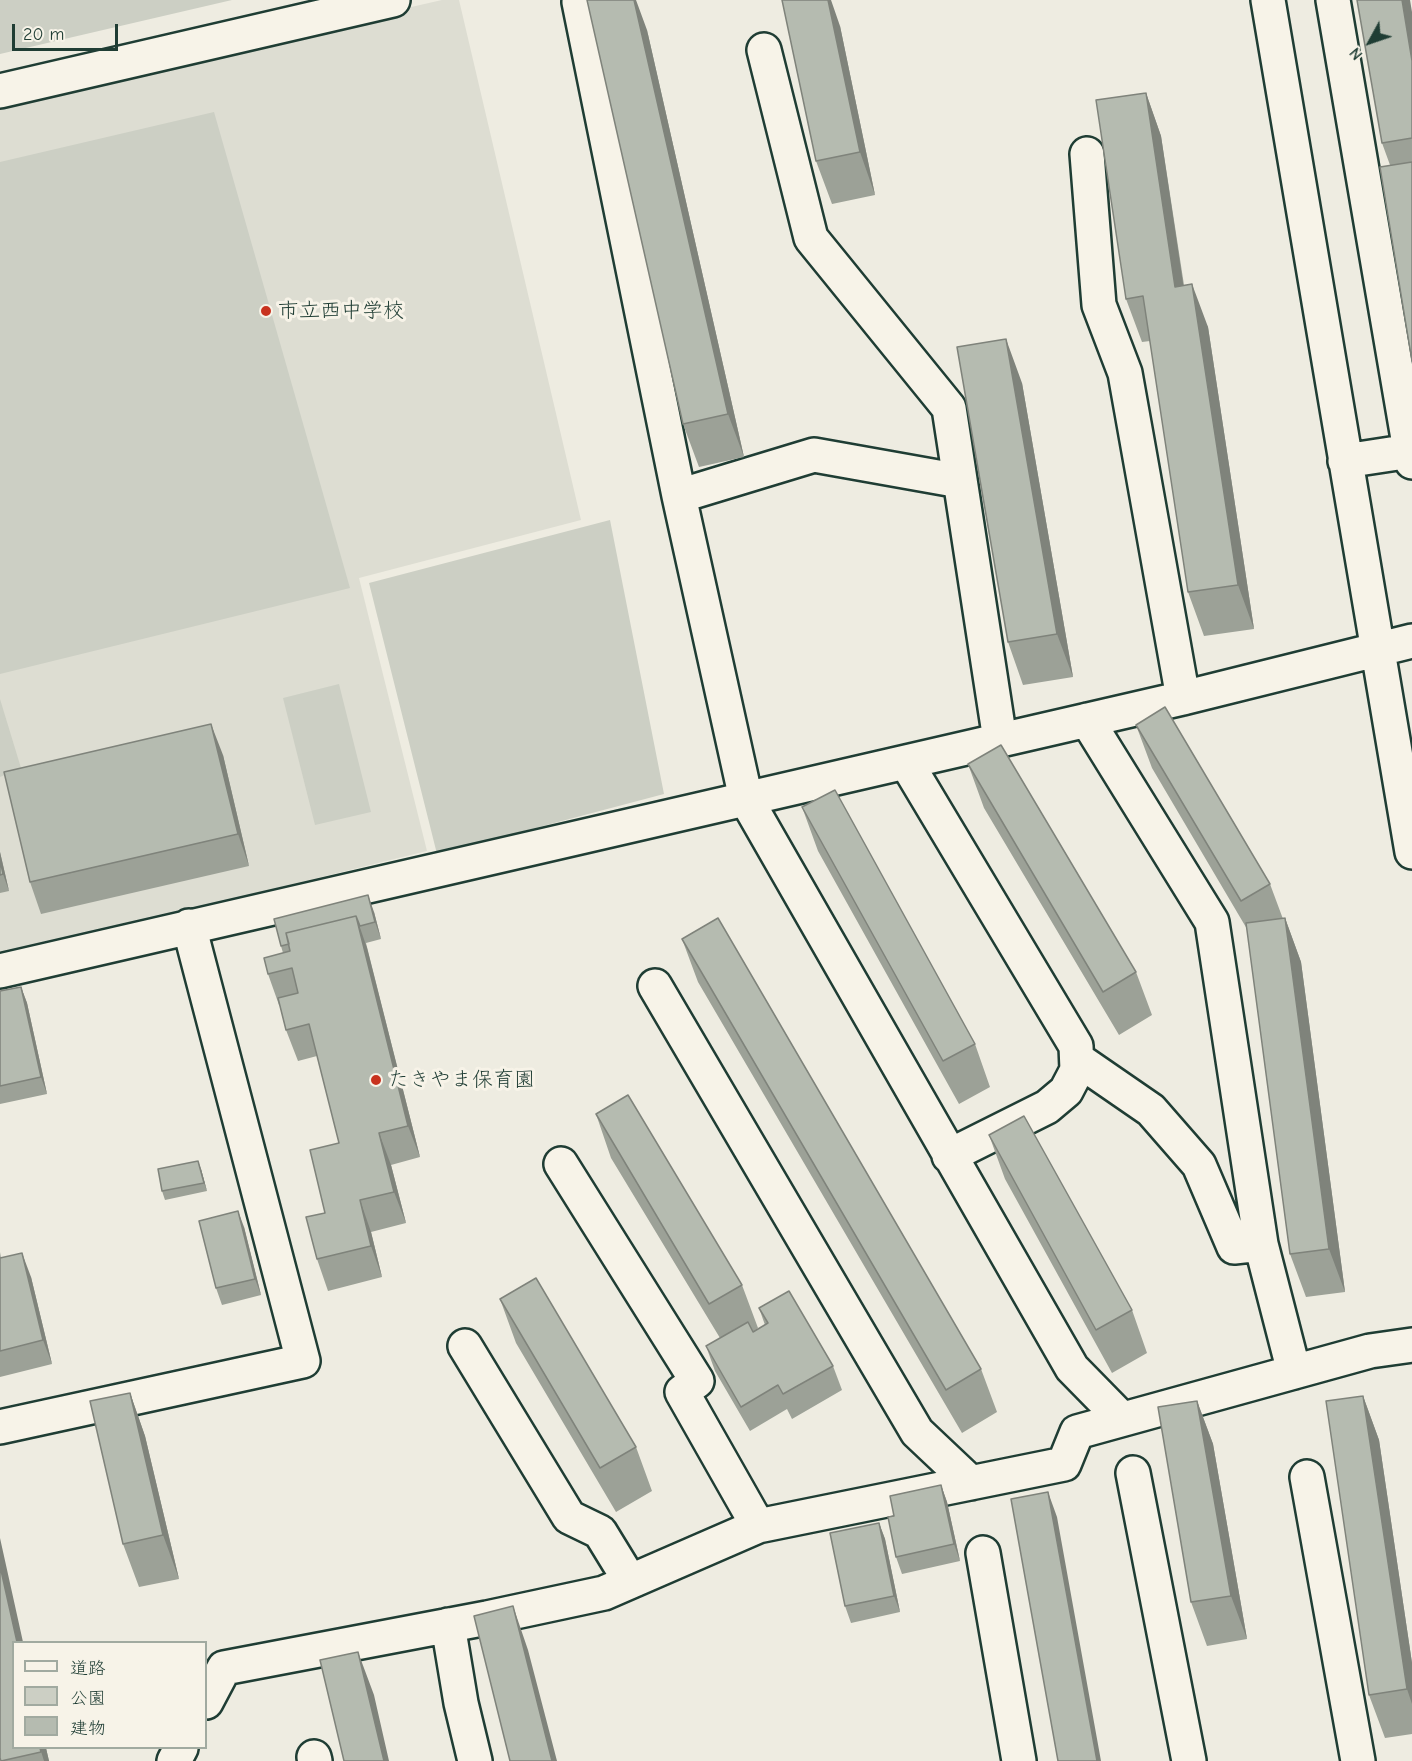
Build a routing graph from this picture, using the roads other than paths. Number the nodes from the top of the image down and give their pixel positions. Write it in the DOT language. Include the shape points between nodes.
graph roads {
  1 [pos="393,0"];
  2 [pos="1268,0"];
  3 [pos="1332,0"];
  4 [pos="579,2"];
  5 [pos="764,50"];
  6 [pos="0,91"];
  7 [pos="1087,154"];
  8 [pos="1411,457"];
  9 [pos="1345,460"];
  10 [pos="960,481"];
  11 [pos="679,496"];
  12 [pos="1412,641"];
  13 [pos="1378,651"];
  14 [pos="1183,698"];
  15 [pos="1087,720"];
  16 [pos="1000,740"];
  17 [pos="906,762"];
  18 [pos="746,799"];
  19 [pos="1412,852"];
  20 [pos="189,926"];
  21 [pos="0,971"];
  22 [pos="655,986"];
  23 [pos="1077,1059"];
  24 [pos="950,1156"];
  25 [pos="561,1164"];
  26 [pos="1261,1244"];
  27 [pos="1412,1345"];
  28 [pos="465,1346"];
  29 [pos="1294,1372"];
  30 [pos="1122,1419"];
  31 [pos="0,1427"];
  32 [pos="1133,1473"];
  33 [pos="1307,1477"];
  34 [pos="971,1483"];
  35 [pos="758,1526"];
  36 [pos="983,1552"];
  37 [pos="630,1581"];
  38 [pos="448,1625"];
  39 [pos="207,1700"];
  40 [pos="475,1761"];
  41 [pos="1018,1761"];
  42 [pos="1189,1761"];
  43 [pos="1358,1761"];
  1 -- 6 [label="street"];
  2 -- 9 [label="street"];
  3 -- 8 [label="street"];
  4 -- 11 [label="street"];
  5 -- 10 [label="street" via="811,238 949,408"];
  7 -- 14 [label="street" via="1099,305 1125,373"];
  8 -- 9 [label="street"];
  9 -- 13 [label="street"];
  10 -- 11 [label="street" via="814,455"];
  10 -- 16 [label="street"];
  11 -- 18 [label="street"];
  12 -- 13 [label="street"];
  13 -- 14 [label="street"];
  13 -- 19 [label="street"];
  14 -- 15 [label="street"];
  15 -- 16 [label="street"];
  15 -- 26 [label="street" via="1212,922"];
  16 -- 17 [label="street"];
  17 -- 18 [label="street"];
  17 -- 23 [label="street" via="1076,1046"];
  18 -- 20 [label="street"];
  18 -- 24 [label="street"];
  20 -- 21 [label="street"];
  20 -- 31 [label="street" via="303,1361"];
  22 -- 34 [label="street" via="917,1432"];
  23 -- 24 [label="street" via="1077,1070 1066,1091 1047,1107"];
  23 -- 26 [label="street" via="1151,1110 1199,1165 1234,1247"];
  24 -- 30 [label="street" via="1072,1368"];
  25 -- 35 [label="street" via="697,1382 682,1392"];
  26 -- 29 [label="street"];
  27 -- 29 [label="street" via="1370,1351"];
  28 -- 37 [label="street" via="569,1517 600,1532"];
  29 -- 30 [label="street"];
  30 -- 34 [label="street" via="1077,1432 1064,1464"];
  32 -- 42 [label="street"];
  33 -- 43 [label="street"];
  34 -- 35 [label="street"];
  35 -- 37 [label="street"];
  36 -- 41 [label="street"];
  37 -- 38 [label="street" via="604,1593"];
  38 -- 39 [label="street" via="224,1668"];
  38 -- 40 [label="street"];
}
